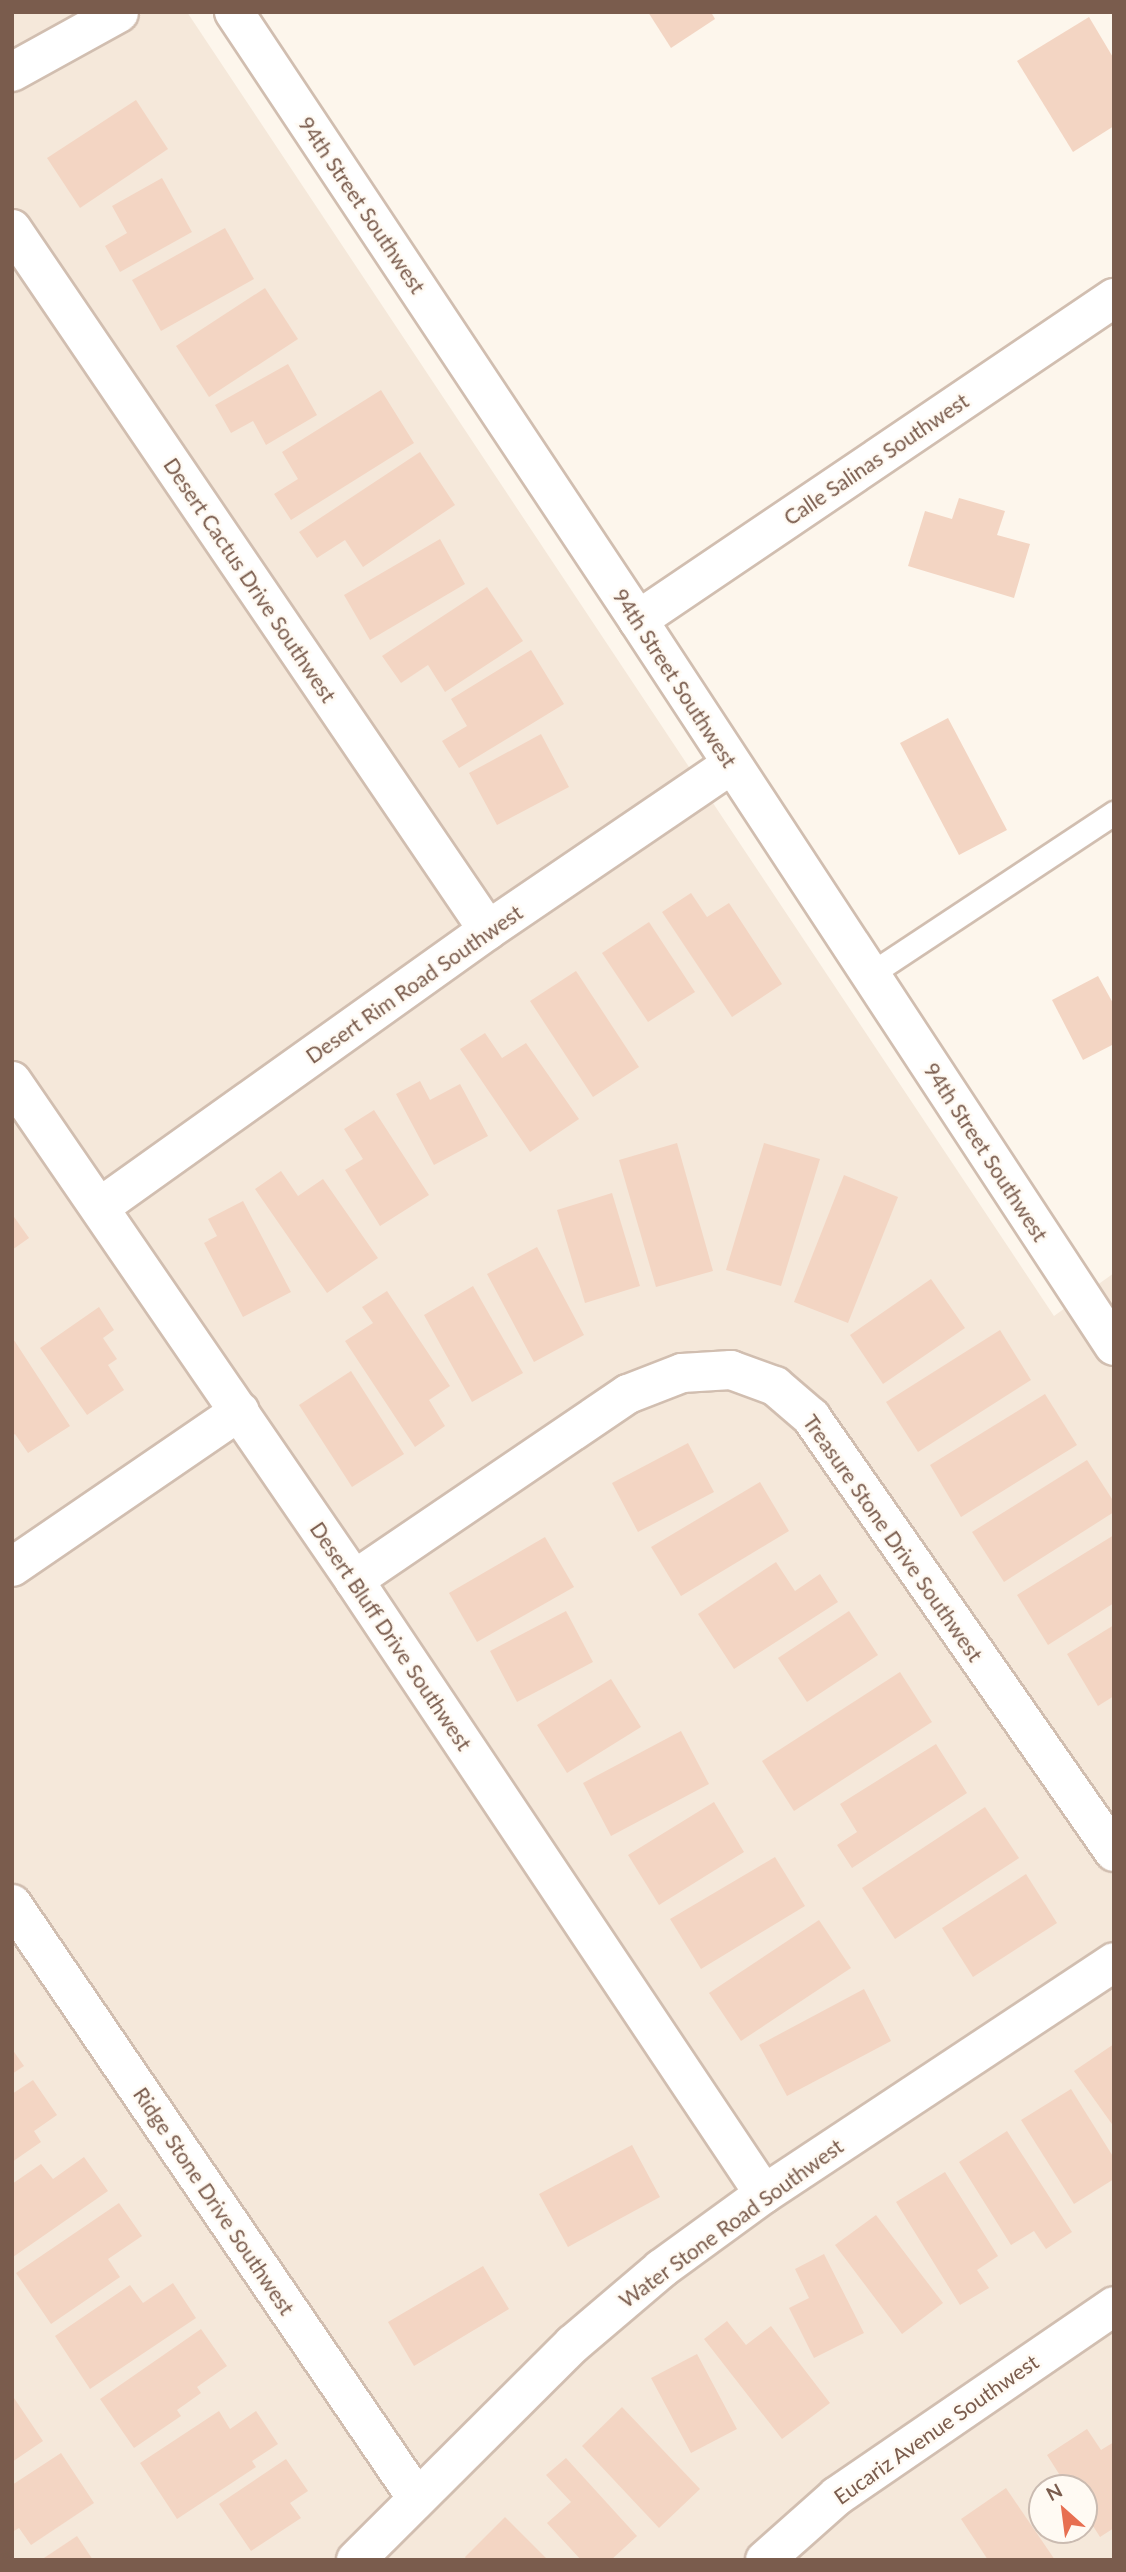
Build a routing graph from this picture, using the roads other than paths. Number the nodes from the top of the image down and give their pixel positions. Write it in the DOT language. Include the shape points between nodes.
graph roads {
  1 [pos="234,12"];
  2 [pos="120,13"];
  3 [pos="12,72"];
  4 [pos="12,229"];
  5 [pos="1114,298"];
  6 [pos="638,620"];
  7 [pos="731,765"];
  8 [pos="1114,813"];
  9 [pos="488,930"];
  10 [pos="869,975"];
  11 [pos="12,1082"];
  12 [pos="100,1207"];
  13 [pos="1114,1346"];
  14 [pos="240,1411"];
  15 [pos="12,1567"];
  16 [pos="354,1580"];
  17 [pos="1114,1852"];
  18 [pos="12,1904"];
  19 [pos="1114,1962"];
  20 [pos="764,2194"];
  21 [pos="1114,2306"];
  22 [pos="416,2497"];
  23 [pos="356,2560"];
  24 [pos="765,2560"];
  1 -- 6 [label="street, 94th Street Southwest"];
  2 -- 3 [label="street"];
  4 -- 9 [label="street, Desert Cactus Drive Southwest"];
  5 -- 6 [label="street, Calle Salinas Southwest"];
  6 -- 7 [label="street, 94th Street Southwest"];
  7 -- 9 [label="street, Desert Rim Road Southwest"];
  7 -- 10 [label="street, 94th Street Southwest"];
  8 -- 10 [label="lane"];
  9 -- 12 [label="street, Desert Rim Road Southwest"];
  10 -- 13 [label="street, 94th Street Southwest"];
  11 -- 12 [label="street, Desert Bluff Drive Southwest"];
  12 -- 14 [label="street, Desert Bluff Drive Southwest"];
  14 -- 15 [label="street"];
  14 -- 16 [label="street, Desert Bluff Drive Southwest"];
  16 -- 17 [label="street, Treasure Stone Drive Southwest" via="628,1394 681,1373 731,1370 775,1386 811,1417"];
  16 -- 20 [label="street, Desert Bluff Drive Southwest"];
  18 -- 22 [label="street, Ridge Stone Drive Southwest"];
  19 -- 20 [label="street, Water Stone Road Southwest"];
  20 -- 22 [label="street, Water Stone Road Southwest" via="662,2269 573,2343"];
  21 -- 24 [label="street, Eucariz Avenue Southwest" via="837,2496"];
  22 -- 23 [label="street, Water Stone Road Southwest"];
}
